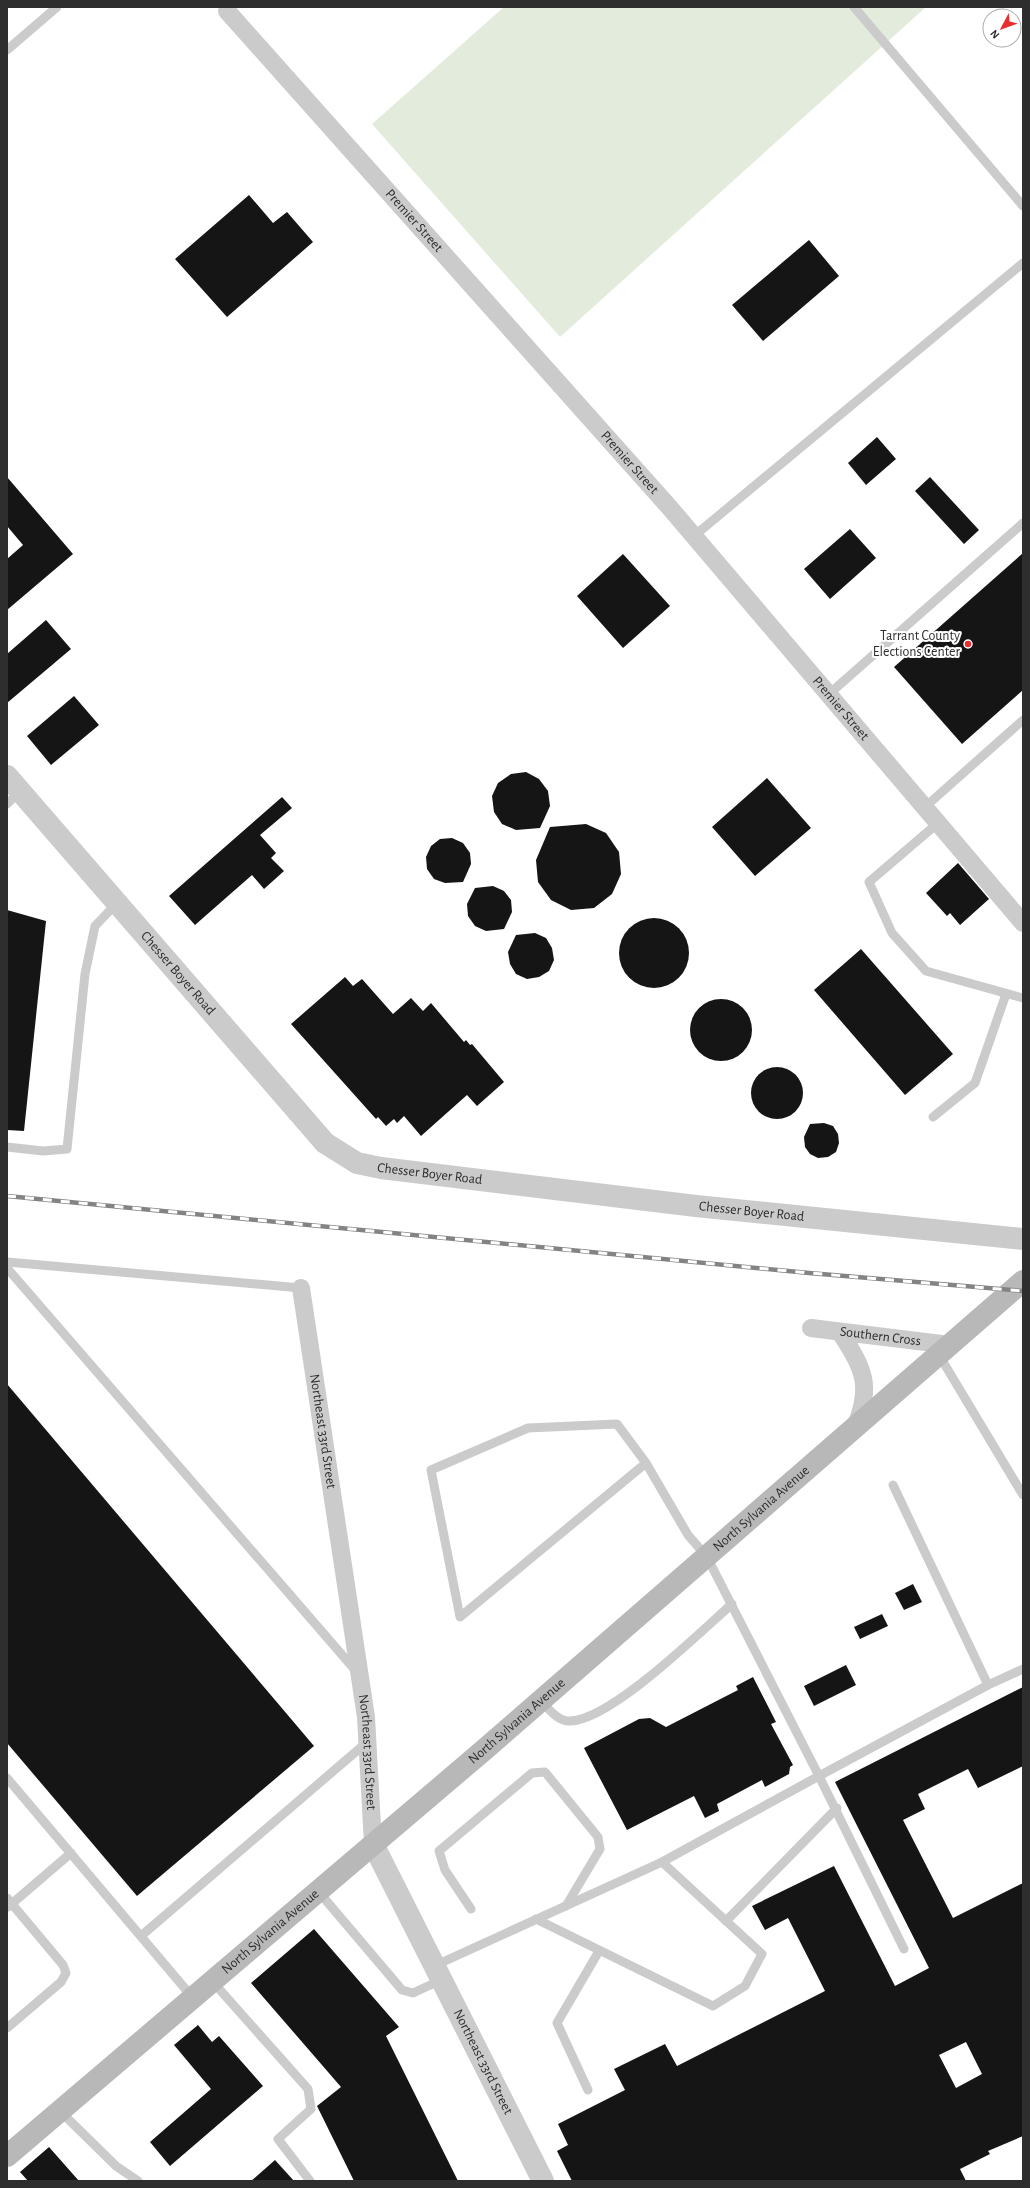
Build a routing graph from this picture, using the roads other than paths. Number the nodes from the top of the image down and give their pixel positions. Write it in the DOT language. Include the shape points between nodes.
graph roads {
  1 [pos="56,7"];
  2 [pos="854,7"];
  3 [pos="227,11"];
  4 [pos="7,50"];
  5 [pos="1023,206"];
  6 [pos="1023,263"];
  7 [pos="1023,523"];
  8 [pos="694,536"];
  9 [pos="829,694"];
  10 [pos="1023,720"];
  11 [pos="11,790"];
  12 [pos="924,807"];
  13 [pos="938,823"];
  14 [pos="117,903"];
  15 [pos="1023,923"];
  16 [pos="1006,994"];
  17 [pos="1023,998"];
  18 [pos="933,1117"];
  19 [pos="7,1147"];
  20 [pos="1023,1239"];
  21 [pos="7,1262"];
  22 [pos="7,1268"];
  23 [pos="1023,1281"];
  24 [pos="301,1288"];
  25 [pos="811,1328"];
  26 [pos="840,1332"];
  27 [pos="945,1350"];
  28 [pos="856,1428"];
  29 [pos="646,1463"];
  30 [pos="893,1485"];
  31 [pos="1023,1495"];
  32 [pos="707,1556"];
  33 [pos="732,1604"];
  34 [pos="1023,1668"];
  35 [pos="360,1675"];
  36 [pos="988,1685"];
  37 [pos="541,1701"];
  38 [pos="366,1743"];
  39 [pos="819,1776"];
  40 [pos="7,1778"];
  41 [pos="7,1791"];
  42 [pos="18,1791"];
  43 [pos="837,1808"];
  44 [pos="373,1844"];
  45 [pos="71,1853"];
  46 [pos="662,1862"];
  47 [pos="318,1891"];
  48 [pos="9,1903"];
  49 [pos="566,1906"];
  50 [pos="471,1909"];
  51 [pos="536,1920"];
  52 [pos="726,1921"];
  53 [pos="141,1936"];
  54 [pos="904,1949"];
  55 [pos="599,1951"];
  56 [pos="438,1973"];
  57 [pos="213,1982"];
  58 [pos="193,1998"];
  59 [pos="7,2028"];
  60 [pos="588,2090"];
  61 [pos="60,2111"];
  62 [pos="7,2156"];
  63 [pos="138,2181"];
  64 [pos="310,2181"];
  65 [pos="542,2181"];
  1 -- 4 [label="lane"];
  2 -- 5 [label="lane"];
  3 -- 8 [label="street, Premier Street"];
  6 -- 8 [label="lane"];
  7 -- 9 [label="lane"];
  8 -- 9 [label="street, Premier Street"];
  9 -- 12 [label="street, Premier Street"];
  10 -- 12 [label="lane"];
  11 -- 14 [label="street, Chesser Boyer Road"];
  12 -- 13 [label="street, Premier Street"];
  13 -- 15 [label="street, Premier Street"];
  13 -- 16 [label="lane" via="869,882 892,933 926,971"];
  14 -- 19 [label="lane" via="96,926 85,974 67,1150 43,1151"];
  14 -- 20 [label="street, Chesser Boyer Road" via="325,1143 357,1163 696,1206"];
  16 -- 17 [label="lane"];
  16 -- 18 [label="lane" via="975,1083"];
  21 -- 24 [label="lane"];
  22 -- 35 [label="lane"];
  23 -- 27 [label="main road, North Sylvania Avenue"];
  24 -- 35 [label="street, Northeast 33rd Street"];
  25 -- 26 [label="street, Southern Cross"];
  26 -- 27 [label="street, Southern Cross"];
  26 -- 28 [label="street" via="858,1361 865,1385 863,1410"];
  27 -- 28 [label="main road, North Sylvania Avenue"];
  27 -- 31 [label="lane"];
  28 -- 32 [label="main road, North Sylvania Avenue"];
  29 -- 29 [label="lane" via="502,1582 460,1617 431,1470 528,1428 617,1424"];
  29 -- 32 [label="lane" via="688,1536"];
  30 -- 36 [label="lane"];
  32 -- 33 [label="lane"];
  32 -- 37 [label="main road, North Sylvania Avenue"];
  33 -- 37 [label="lane" via="630,1694 585,1718 568,1722 554,1714"];
  33 -- 39 [label="lane"];
  34 -- 36 [label="lane"];
  35 -- 38 [label="street, Northeast 33rd Street" via="366,1717"];
  36 -- 39 [label="lane"];
  37 -- 44 [label="main road, North Sylvania Avenue"];
  38 -- 44 [label="street, Northeast 33rd Street"];
  38 -- 53 [label="lane"];
  39 -- 43 [label="lane"];
  39 -- 46 [label="lane"];
  40 -- 42 [label="lane"];
  41 -- 42 [label="lane"];
  42 -- 45 [label="lane"];
  43 -- 52 [label="lane"];
  43 -- 54 [label="lane"];
  44 -- 47 [label="main road, North Sylvania Avenue"];
  44 -- 56 [label="street, Northeast 33rd Street"];
  45 -- 48 [label="lane"];
  45 -- 53 [label="lane"];
  46 -- 49 [label="lane"];
  46 -- 52 [label="lane"];
  47 -- 56 [label="lane" via="402,1990 413,1993"];
  47 -- 57 [label="main road, North Sylvania Avenue"];
  48 -- 59 [label="lane" via="63,1964 66,1973 62,1982"];
  49 -- 50 [label="lane" via="600,1849 598,1837 545,1772 532,1773 439,1851 445,1870"];
  49 -- 51 [label="lane"];
  51 -- 55 [label="lane"];
  51 -- 56 [label="lane"];
  52 -- 55 [label="lane" via="762,1954 745,1986 712,2006"];
  53 -- 58 [label="lane"];
  55 -- 60 [label="lane" via="558,2023"];
  56 -- 65 [label="street, Northeast 33rd Street"];
  57 -- 58 [label="main road, North Sylvania Avenue"];
  57 -- 64 [label="lane" via="308,2089 311,2109 278,2139"];
  58 -- 61 [label="main road, North Sylvania Avenue"];
  61 -- 62 [label="main road, North Sylvania Avenue"];
  61 -- 63 [label="lane" via="116,2166"];
}
